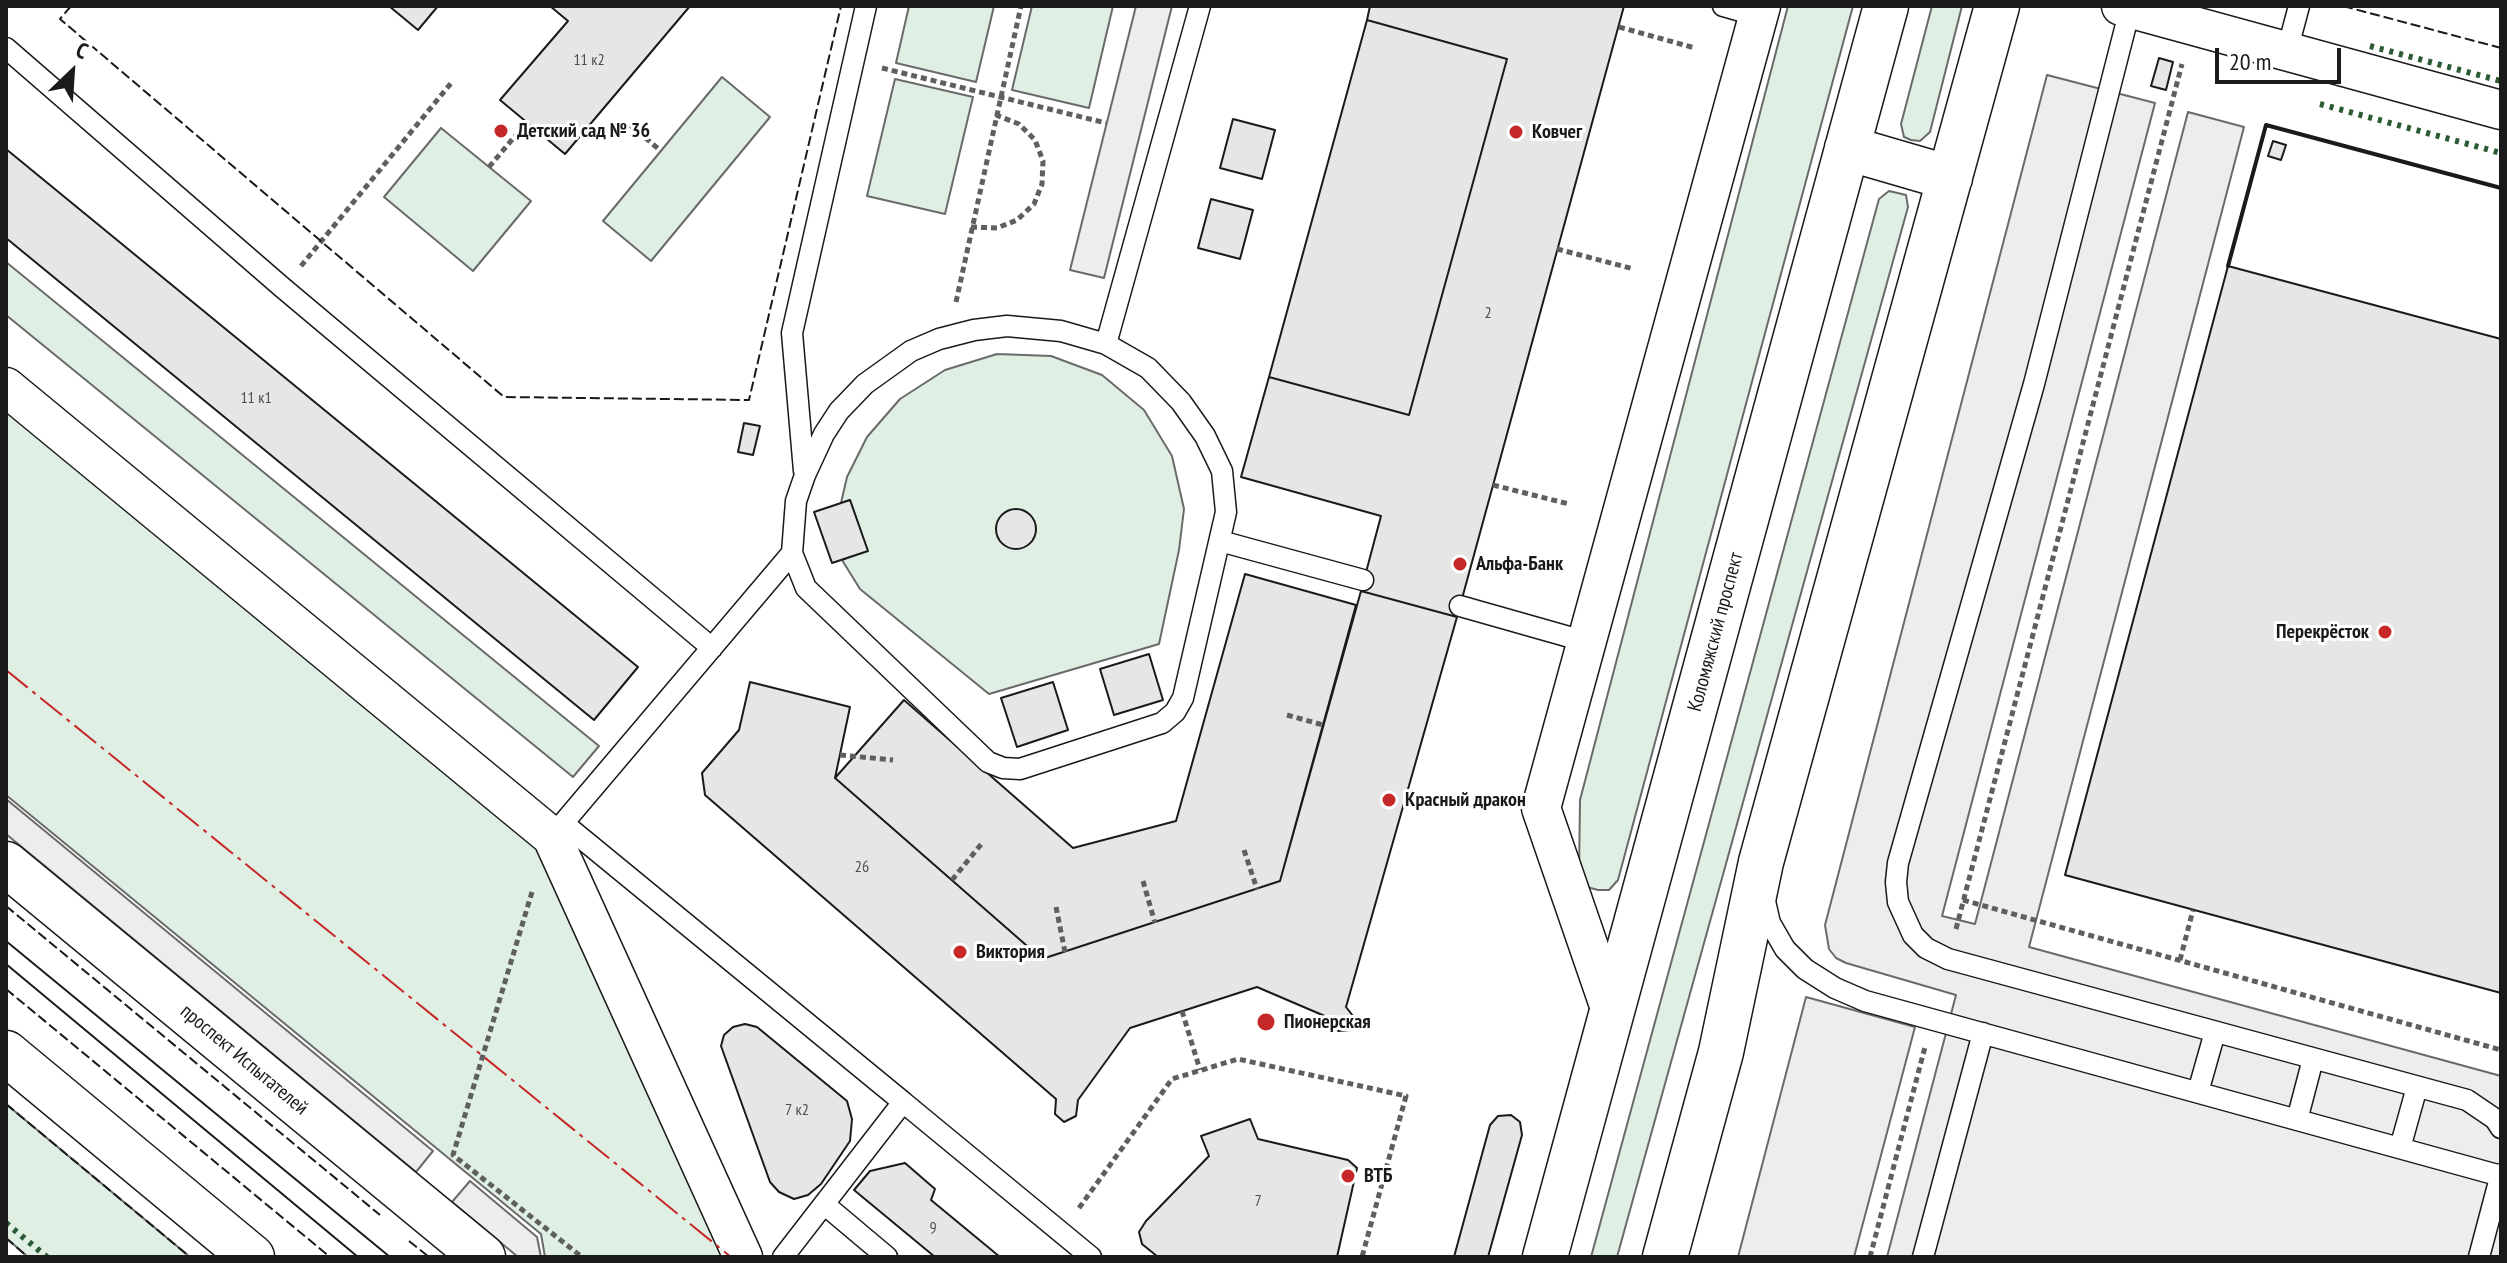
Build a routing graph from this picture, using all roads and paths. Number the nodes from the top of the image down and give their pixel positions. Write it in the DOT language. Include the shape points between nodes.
graph roads {
  1 [pos="866,6"];
  2 [pos="1021,6"];
  3 [pos="1200,6"];
  4 [pos="1886,6"];
  5 [pos="1997,6"];
  6 [pos="2299,6"];
  7 [pos="2126,7"];
  8 [pos="1747,9"];
  9 [pos="1619,27"];
  10 [pos="6,48"];
  11 [pos="1695,48"];
  12 [pos="2287,51"];
  13 [pos="2183,60"];
  14 [pos="854,61"];
  15 [pos="452,82"];
  16 [pos="1000,96"];
  17 [pos="2501,110"];
  18 [pos="996,115"];
  19 [pos="1106,123"];
  20 [pos="630,125"];
  21 [pos="516,135"];
  22 [pos="1847,148"];
  23 [pos="661,151"];
  24 [pos="489,167"];
  25 [pos="1950,178"];
  26 [pos="971,227"];
  27 [pos="319,242"];
  28 [pos="1557,249"];
  29 [pos="1634,269"];
  30 [pos="948,337"];
  31 [pos="1106,344"];
  32 [pos="6,387"];
  33 [pos="805,475"];
  34 [pos="1493,485"];
  35 [pos="1569,504"];
  36 [pos="1220,541"];
  37 [pos="792,553"];
  38 [pos="1363,580"];
  39 [pos="1460,606"];
  40 [pos="1587,642"];
  41 [pos="712,648"];
  42 [pos="1287,715"];
  43 [pos="1323,725"];
  44 [pos="840,755"];
  45 [pos="893,760"];
  46 [pos="557,830"];
  47 [pos="983,842"];
  48 [pos="1244,850"];
  49 [pos="1761,862"];
  50 [pos="6,864"];
  51 [pos="952,880"];
  52 [pos="1143,881"];
  53 [pos="1257,889"];
  54 [pos="1963,900"];
  55 [pos="1056,907"];
  56 [pos="2193,910"];
  57 [pos="1155,923"];
  58 [pos="1065,952"];
  59 [pos="1948,959"];
  60 [pos="2180,960"];
  61 [pos="1182,1011"];
  62 [pos="1612,1014"];
  63 [pos="1932,1019"];
  64 [pos="2215,1032"];
  65 [pos="1983,1033"];
  66 [pos="2501,1050"];
  67 [pos="6,1053"];
  68 [pos="2313,1059"];
  69 [pos="1200,1070"];
  70 [pos="2417,1087"];
  71 [pos="2198,1092"];
  72 [pos="903,1102"];
  73 [pos="2297,1120"];
  74 [pos="2501,1128"];
  75 [pos="2400,1148"];
  76 [pos="2501,1175"];
  77 [pos="824,1204"];
  78 [pos="1062,1232"];
  79 [pos="247,1255"];
  80 [pos="483,1257"];
  81 [pos="582,1257"];
  82 [pos="743,1257"];
  83 [pos="783,1257"];
  84 [pos="887,1257"];
  85 [pos="1091,1257"];
  86 [pos="1362,1257"];
  87 [pos="1545,1257"];
  88 [pos="1665,1257"];
  89 [pos="1870,1257"];
  90 [pos="1923,1257"];
  91 [pos="2479,1257"];
  1 -- 14 [label="lane"];
  2 -- 16 [label="path"];
  3 -- 31 [label="lane"];
  4 -- 22 [label="main road, Коломяжский проспект"];
  5 -- 25 [label="main road"];
  6 -- 12 [label="lane"];
  7 -- 12 [label="street"];
  7 -- 59 [label="lane" via="2034,384 1898,863 1898,902 1913,935"];
  8 -- 40 [label="street"];
  9 -- 11 [label="path"];
  10 -- 41 [label="lane"];
  12 -- 17 [label="street"];
  13 -- 54 [label="path"];
  14 -- 16 [label="path"];
  14 -- 33 [label="lane" via="792,333"];
  15 -- 27 [label="path"];
  16 -- 18 [label="path"];
  16 -- 19 [label="path"];
  18 -- 26 [label="path"];
  18 -- 26 [label="path" via="1019,124 1035,140 1043,161 1042,184 1034,204 1017,220 997,228"];
  20 -- 23 [label="path"];
  21 -- 24 [label="path"];
  22 -- 25 [label="main road"];
  22 -- 62 [label="main road, Коломяжский проспект"];
  25 -- 49 [label="main road"];
  26 -- 30 [label="path"];
  28 -- 29 [label="path"];
  30 -- 31 [label="lane" via="1007,326 1033,327"];
  30 -- 33 [label="lane" via="911,351 865,384 839,411"];
  31 -- 36 [label="lane" via="1148,368 1205,436 1222,471 1226,512"];
  32 -- 46 [label="street"];
  33 -- 37 [label="lane" via="796,501"];
  34 -- 35 [label="path"];
  36 -- 37 [label="lane" via="1183,698 1175,712 1162,723 1020,769 988,762 806,588"];
  36 -- 38 [label="lane"];
  37 -- 41 [label="lane"];
  39 -- 40 [label="lane"];
  40 -- 62 [label="street" via="1541,808"];
  41 -- 46 [label="lane"];
  42 -- 43 [label="path"];
  44 -- 45 [label="path"];
  46 -- 72 [label="lane"];
  46 -- 81 [label="path" via="544,852 453,1155"];
  46 -- 82 [label="street"];
  47 -- 51 [label="path"];
  48 -- 53 [label="path"];
  49 -- 63 [label="lane" via="1770,923 1805,969 1865,1001"];
  49 -- 88 [label="main road" via="1721,1052"];
  50 -- 80 [label="main road, проспект Испытателей"];
  52 -- 57 [label="path"];
  54 -- 59 [label="path"];
  54 -- 60 [label="path"];
  55 -- 58 [label="path"];
  56 -- 60 [label="path"];
  59 -- 64 [label="lane"];
  60 -- 66 [label="path"];
  61 -- 69 [label="path"];
  62 -- 87 [label="main road, Коломяжский проспект"];
  63 -- 65 [label="lane"];
  63 -- 89 [label="path"];
  64 -- 68 [label="lane"];
  64 -- 71 [label="lane"];
  65 -- 71 [label="lane"];
  65 -- 90 [label="lane"];
  67 -- 79 [label="main road"];
  68 -- 70 [label="lane"];
  68 -- 73 [label="lane"];
  69 -- 78 [label="path" via="1172,1079"];
  69 -- 86 [label="path" via="1238,1059 1406,1096"];
  70 -- 74 [label="lane" via="2467,1100"];
  70 -- 75 [label="lane"];
  71 -- 73 [label="lane"];
  72 -- 77 [label="lane"];
  72 -- 78 [label="lane"];
  73 -- 75 [label="lane"];
  75 -- 76 [label="lane"];
  76 -- 91 [label="lane"];
  77 -- 83 [label="lane"];
  77 -- 84 [label="lane"];
  78 -- 85 [label="lane"];
}
